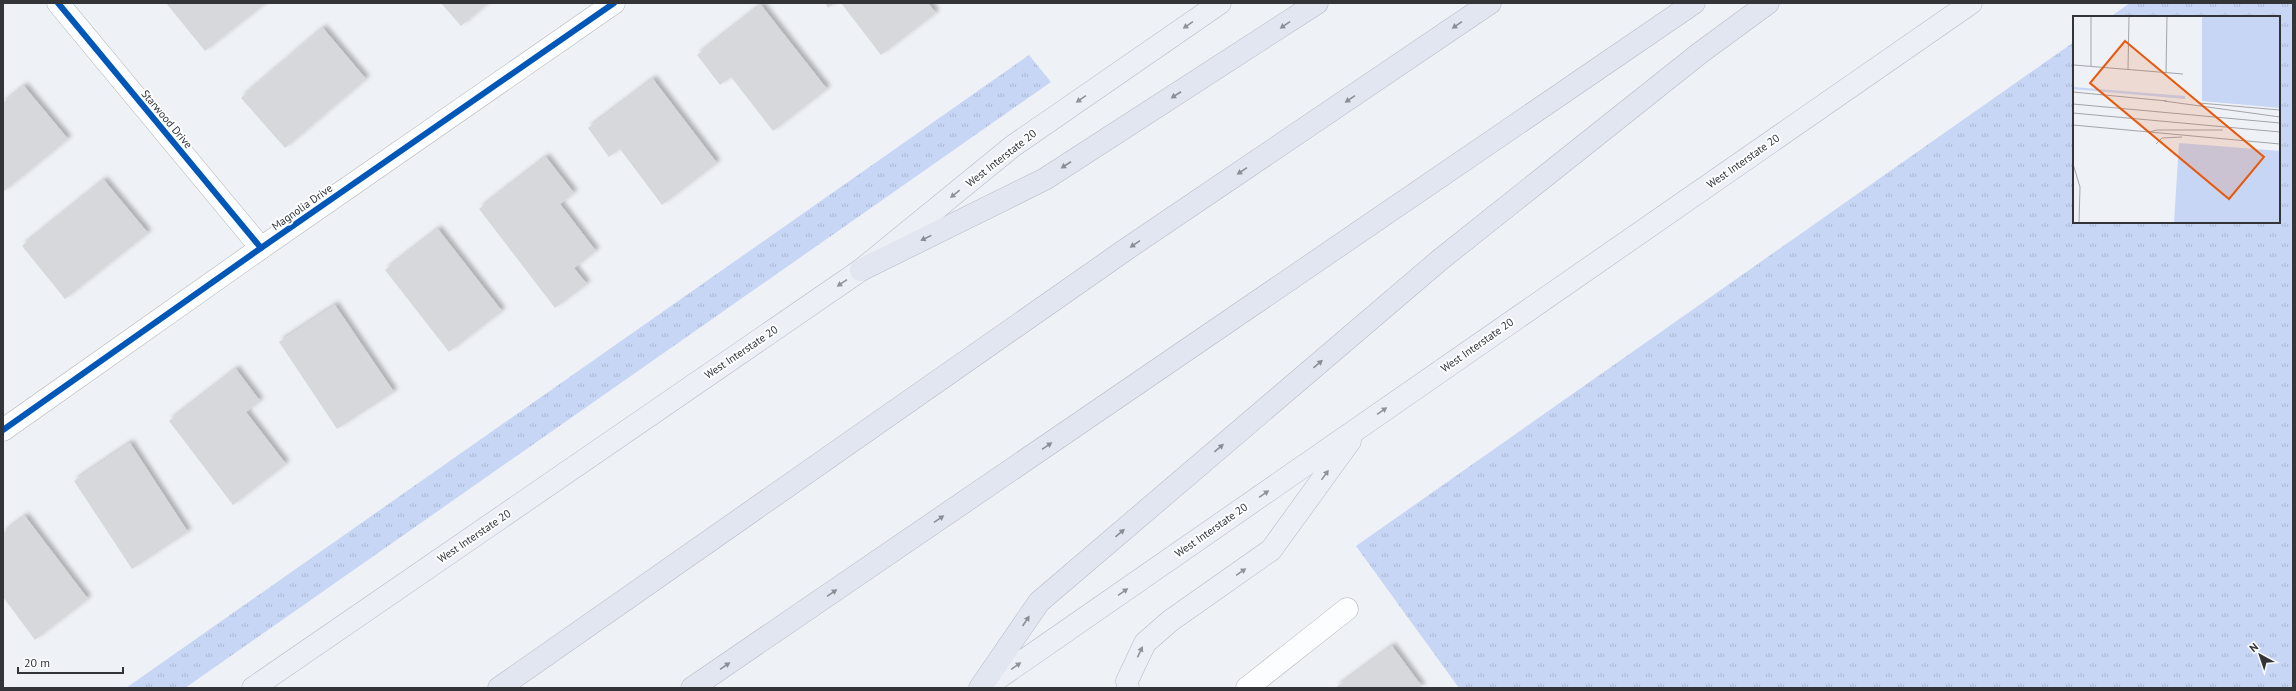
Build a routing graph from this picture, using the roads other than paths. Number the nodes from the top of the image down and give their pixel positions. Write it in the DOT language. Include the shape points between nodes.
graph roads {
  1 [pos="58,3"];
  2 [pos="614,3"];
  3 [pos="1220,3"];
  4 [pos="1318,3"];
  5 [pos="1490,3"];
  6 [pos="1694,3"];
  7 [pos="1768,3"];
  8 [pos="1971,3"];
  9 [pos="261,248"];
  10 [pos="861,270"];
  11 [pos="1359,427"];
  12 [pos="3,430"];
  13 [pos="1347,609"];
  14 [pos="253,688"];
  15 [pos="499,688"];
  16 [pos="692,688"];
  17 [pos="980,688"];
  18 [pos="984,688"];
  19 [pos="1128,688"];
  20 [pos="1247,688"];
  1 -- 9 [label="street, Starwood Drive"];
  2 -- 9 [label="street, Magnolia Drive"];
  3 -- 10 [label="main road, West Interstate 20, one-way" via="1013,146"];
  4 -- 10 [label="highway, one-way" via="1045,179"];
  5 -- 15 [label="highway, one-way" via="1128,248"];
  16 -- 6 [label="highway, one-way"];
  17 -- 7 [label="highway, one-way" via="1039,602 1441,259 1700,53"];
  11 -- 8 [label="main road, West Interstate 20, one-way"];
  9 -- 12 [label="street, Magnolia Drive"];
  10 -- 14 [label="main road, West Interstate 20, one-way"];
  18 -- 11 [label="main road, West Interstate 20, one-way"];
  19 -- 11 [label="main road, one-way" via="1127,681 1144,643 1271,550"];
  13 -- 20 [label="street"];
}
